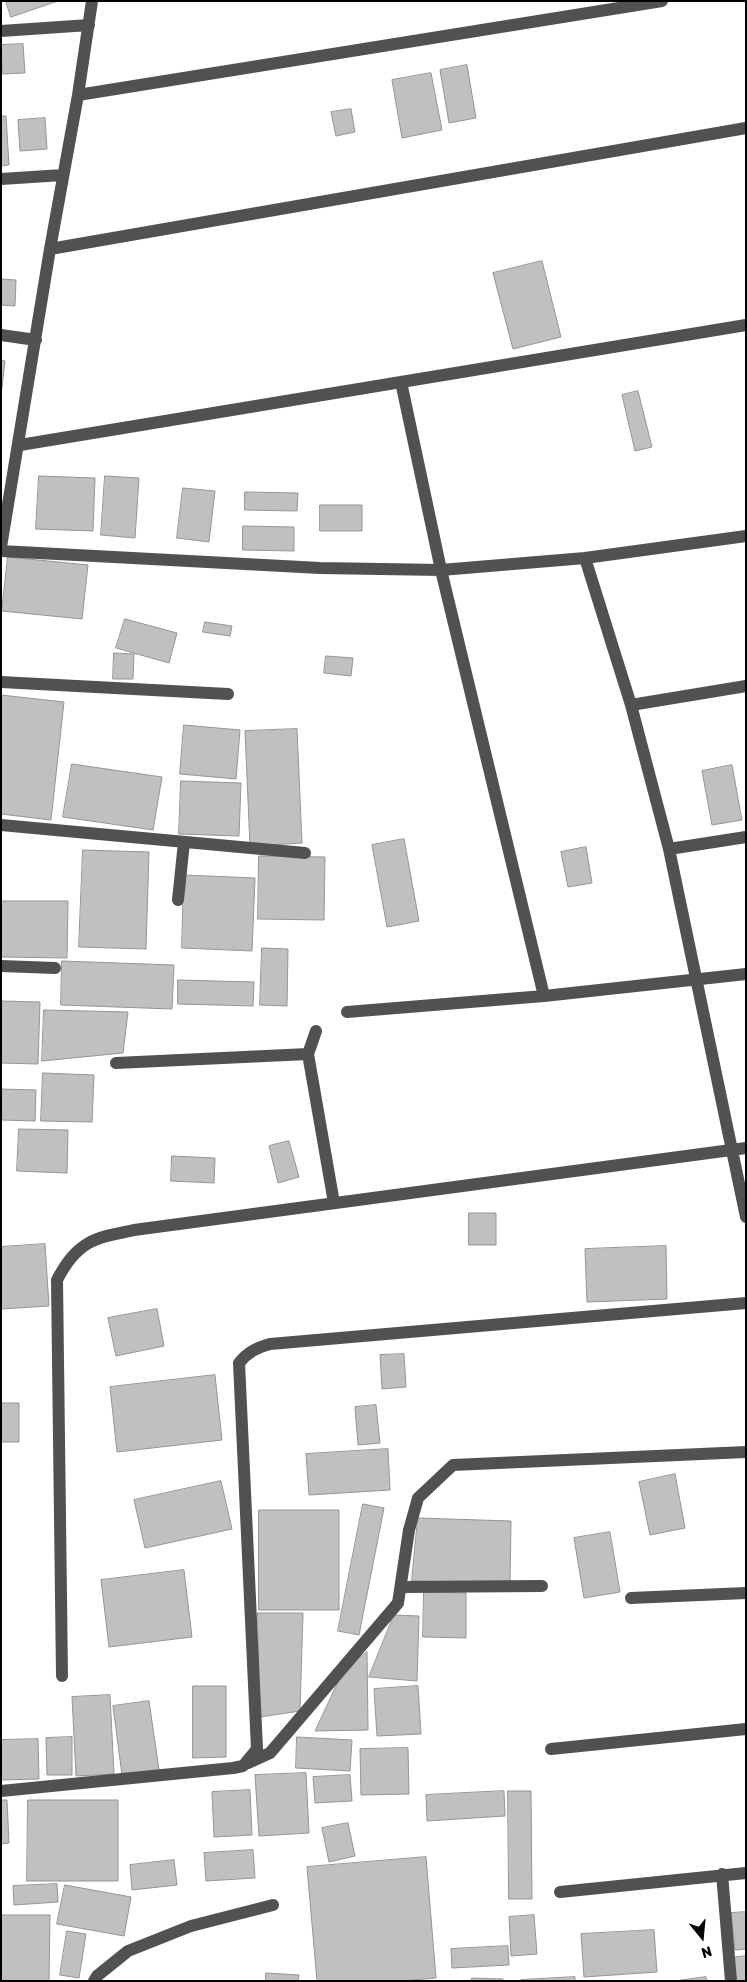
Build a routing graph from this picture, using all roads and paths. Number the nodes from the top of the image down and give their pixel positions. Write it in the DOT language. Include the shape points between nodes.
graph roads {
  1 [pos="92,1"];
  2 [pos="662,1"];
  3 [pos="617,5"];
  4 [pos="89,24"];
  5 [pos="1,31"];
  6 [pos="78,96"];
  7 [pos="746,128"];
  8 [pos="63,175"];
  9 [pos="1,179"];
  10 [pos="50,249"];
  11 [pos="746,326"];
  12 [pos="1,335"];
  13 [pos="36,340"];
  14 [pos="402,382"];
  15 [pos="20,444"];
  16 [pos="746,536"];
  17 [pos="1,547"];
  18 [pos="1,551"];
  19 [pos="585,558"];
  20 [pos="441,570"];
  21 [pos="1,682"];
  22 [pos="746,686"];
  23 [pos="228,694"];
  24 [pos="631,706"];
  25 [pos="1,825"];
  26 [pos="746,837"];
  27 [pos="184,842"];
  28 [pos="669,849"];
  29 [pos="305,853"];
  30 [pos="178,900"];
  31 [pos="1,966"];
  32 [pos="55,968"];
  33 [pos="746,974"];
  34 [pos="696,979"];
  35 [pos="544,996"];
  36 [pos="347,1012"];
  37 [pos="316,1031"];
  38 [pos="308,1054"];
  39 [pos="116,1063"];
  40 [pos="746,1148"];
  41 [pos="732,1150"];
  42 [pos="334,1203"];
  43 [pos="746,1217"];
  44 [pos="746,1304"];
  45 [pos="746,1452"];
  46 [pos="542,1586"];
  47 [pos="402,1587"];
  48 [pos="746,1593"];
  49 [pos="632,1598"];
  50 [pos="62,1676"];
  51 [pos="746,1729"];
  52 [pos="551,1749"];
  53 [pos="243,1766"];
  54 [pos="1,1791"];
  55 [pos="746,1873"];
  56 [pos="722,1874"];
  57 [pos="560,1892"];
  58 [pos="273,1905"];
  59 [pos="94,1981"];
  60 [pos="730,1981"];
  1 -- 4 [label="street"];
  2 -- 3 [label="street"];
  3 -- 6 [label="street"];
  4 -- 5 [label="street"];
  4 -- 6 [label="street"];
  6 -- 8 [label="street"];
  7 -- 10 [label="street"];
  8 -- 9 [label="street"];
  8 -- 10 [label="street"];
  10 -- 13 [label="street"];
  11 -- 14 [label="street"];
  12 -- 13 [label="street"];
  13 -- 15 [label="street"];
  14 -- 15 [label="street"];
  14 -- 20 [label="street"];
  15 -- 17 [label="street"];
  16 -- 19 [label="street"];
  18 -- 20 [label="street" via="320,568"];
  19 -- 20 [label="street"];
  19 -- 24 [label="street"];
  20 -- 35 [label="street"];
  21 -- 23 [label="street"];
  22 -- 24 [label="street"];
  24 -- 28 [label="street"];
  25 -- 27 [label="street"];
  26 -- 28 [label="street"];
  27 -- 29 [label="street"];
  27 -- 30 [label="street"];
  28 -- 34 [label="street"];
  31 -- 32 [label="street"];
  33 -- 34 [label="street"];
  34 -- 35 [label="street"];
  34 -- 41 [label="street"];
  35 -- 36 [label="street"];
  37 -- 38 [label="street"];
  38 -- 39 [label="street"];
  38 -- 42 [label="street"];
  40 -- 41 [label="street"];
  41 -- 42 [label="street"];
  41 -- 43 [label="street"];
  42 -- 50 [label="street" via="98,1237 67,1262 57,1280"];
  44 -- 53 [label="street" via="270,1344 246,1354 239,1364 257,1749"];
  45 -- 47 [label="street" via="454,1465 418,1498 409,1530"];
  46 -- 47 [label="street"];
  47 -- 53 [label="street" via="398,1602 270,1753"];
  48 -- 49 [label="street"];
  51 -- 52 [label="street"];
  53 -- 54 [label="street"];
  55 -- 56 [label="street"];
  56 -- 57 [label="street"];
  56 -- 60 [label="street"];
  58 -- 59 [label="street" via="191,1926 128,1951"];
}
